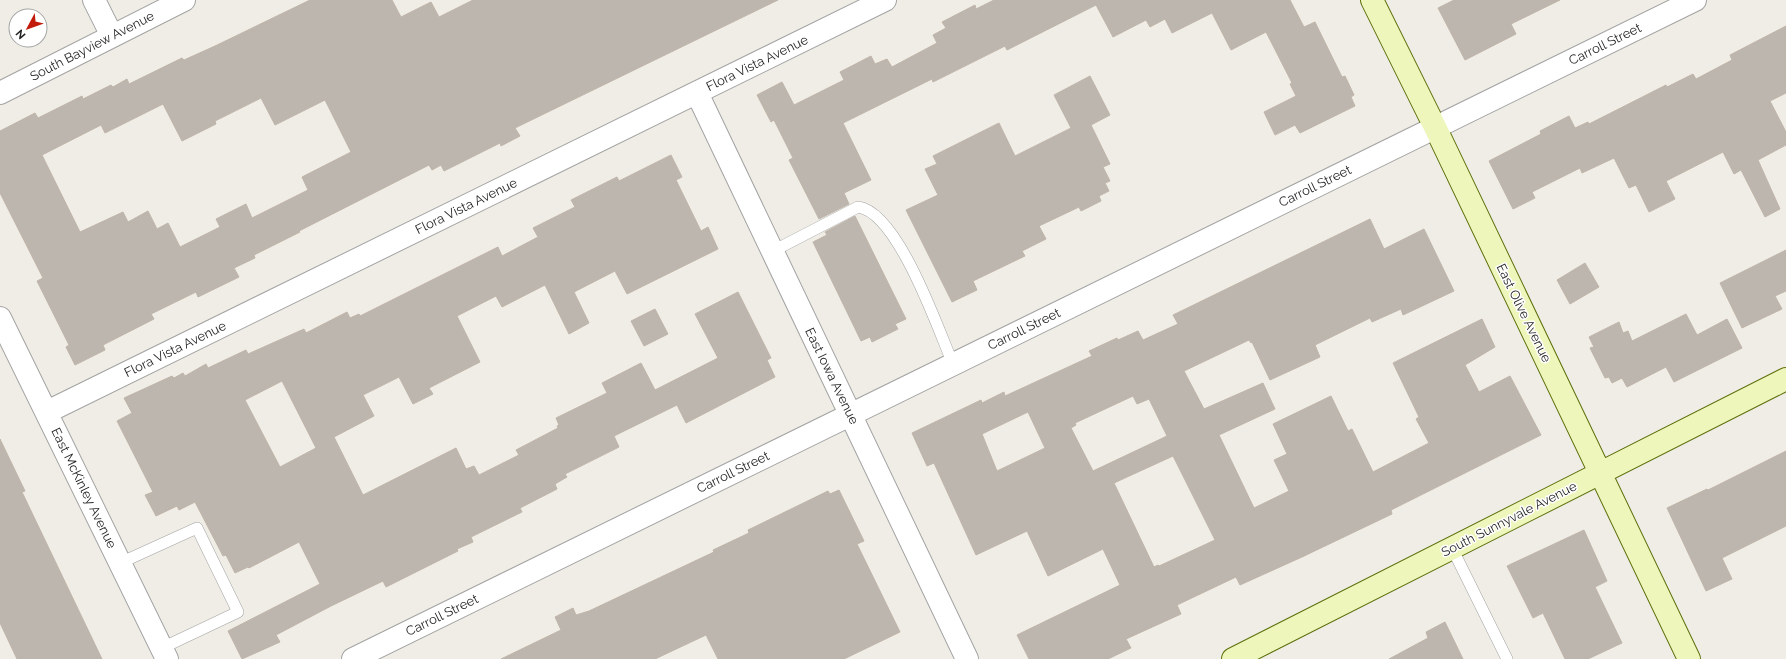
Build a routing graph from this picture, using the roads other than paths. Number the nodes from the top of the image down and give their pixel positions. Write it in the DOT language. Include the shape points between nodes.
graph roads {
  1 [pos="94,0"];
  2 [pos="184,0"];
  3 [pos="885,0"];
  4 [pos="1372,0"];
  5 [pos="1695,0"];
  6 [pos="112,36"];
  7 [pos="697,92"];
  8 [pos="0,93"];
  9 [pos="1435,127"];
  10 [pos="773,251"];
  11 [pos="0,318"];
  12 [pos="953,364"];
  13 [pos="1786,379"];
  14 [pos="47,412"];
  15 [pos="850,415"];
  16 [pos="1601,473"];
  17 [pos="1452,548"];
  18 [pos="120,563"];
  19 [pos="1673,627"];
  20 [pos="164,654"];
  21 [pos="353,659"];
  22 [pos="966,659"];
  23 [pos="1233,659"];
  24 [pos="1507,659"];
  25 [pos="1689,659"];
  26 [pos="1704,659"];
  1 -- 6 [label="street"];
  2 -- 6 [label="street, South Bayview Avenue"];
  3 -- 7 [label="street, Flora Vista Avenue"];
  4 -- 9 [label="street, East Olive Avenue"];
  5 -- 9 [label="street, Carroll Street"];
  6 -- 8 [label="street, South Bayview Avenue"];
  7 -- 10 [label="street, East Iowa Avenue"];
  7 -- 14 [label="street, Flora Vista Avenue"];
  9 -- 12 [label="street, Carroll Street"];
  9 -- 16 [label="street, East Olive Avenue"];
  10 -- 12 [label="lane" via="858,207 864,208 887,227 900,246"];
  10 -- 15 [label="street, East Iowa Avenue"];
  11 -- 14 [label="street, East McKinley Avenue"];
  12 -- 15 [label="street, Carroll Street"];
  13 -- 16 [label="street, South Sunnyvale Avenue"];
  14 -- 18 [label="street, East McKinley Avenue"];
  15 -- 21 [label="street, Carroll Street"];
  15 -- 22 [label="street, East Iowa Avenue"];
  16 -- 17 [label="street, South Sunnyvale Avenue"];
  16 -- 19 [label="street, East Olive Avenue"];
  17 -- 23 [label="street, South Sunnyvale Avenue"];
  17 -- 24 [label="lane"];
  18 -- 20 [label="street, East McKinley Avenue"];
  18 -- 20 [label="lane" via="196,528 238,612"];
  19 -- 25 [label="street, East Olive Avenue"];
  19 -- 26 [label="street, East Olive Avenue"];
}
